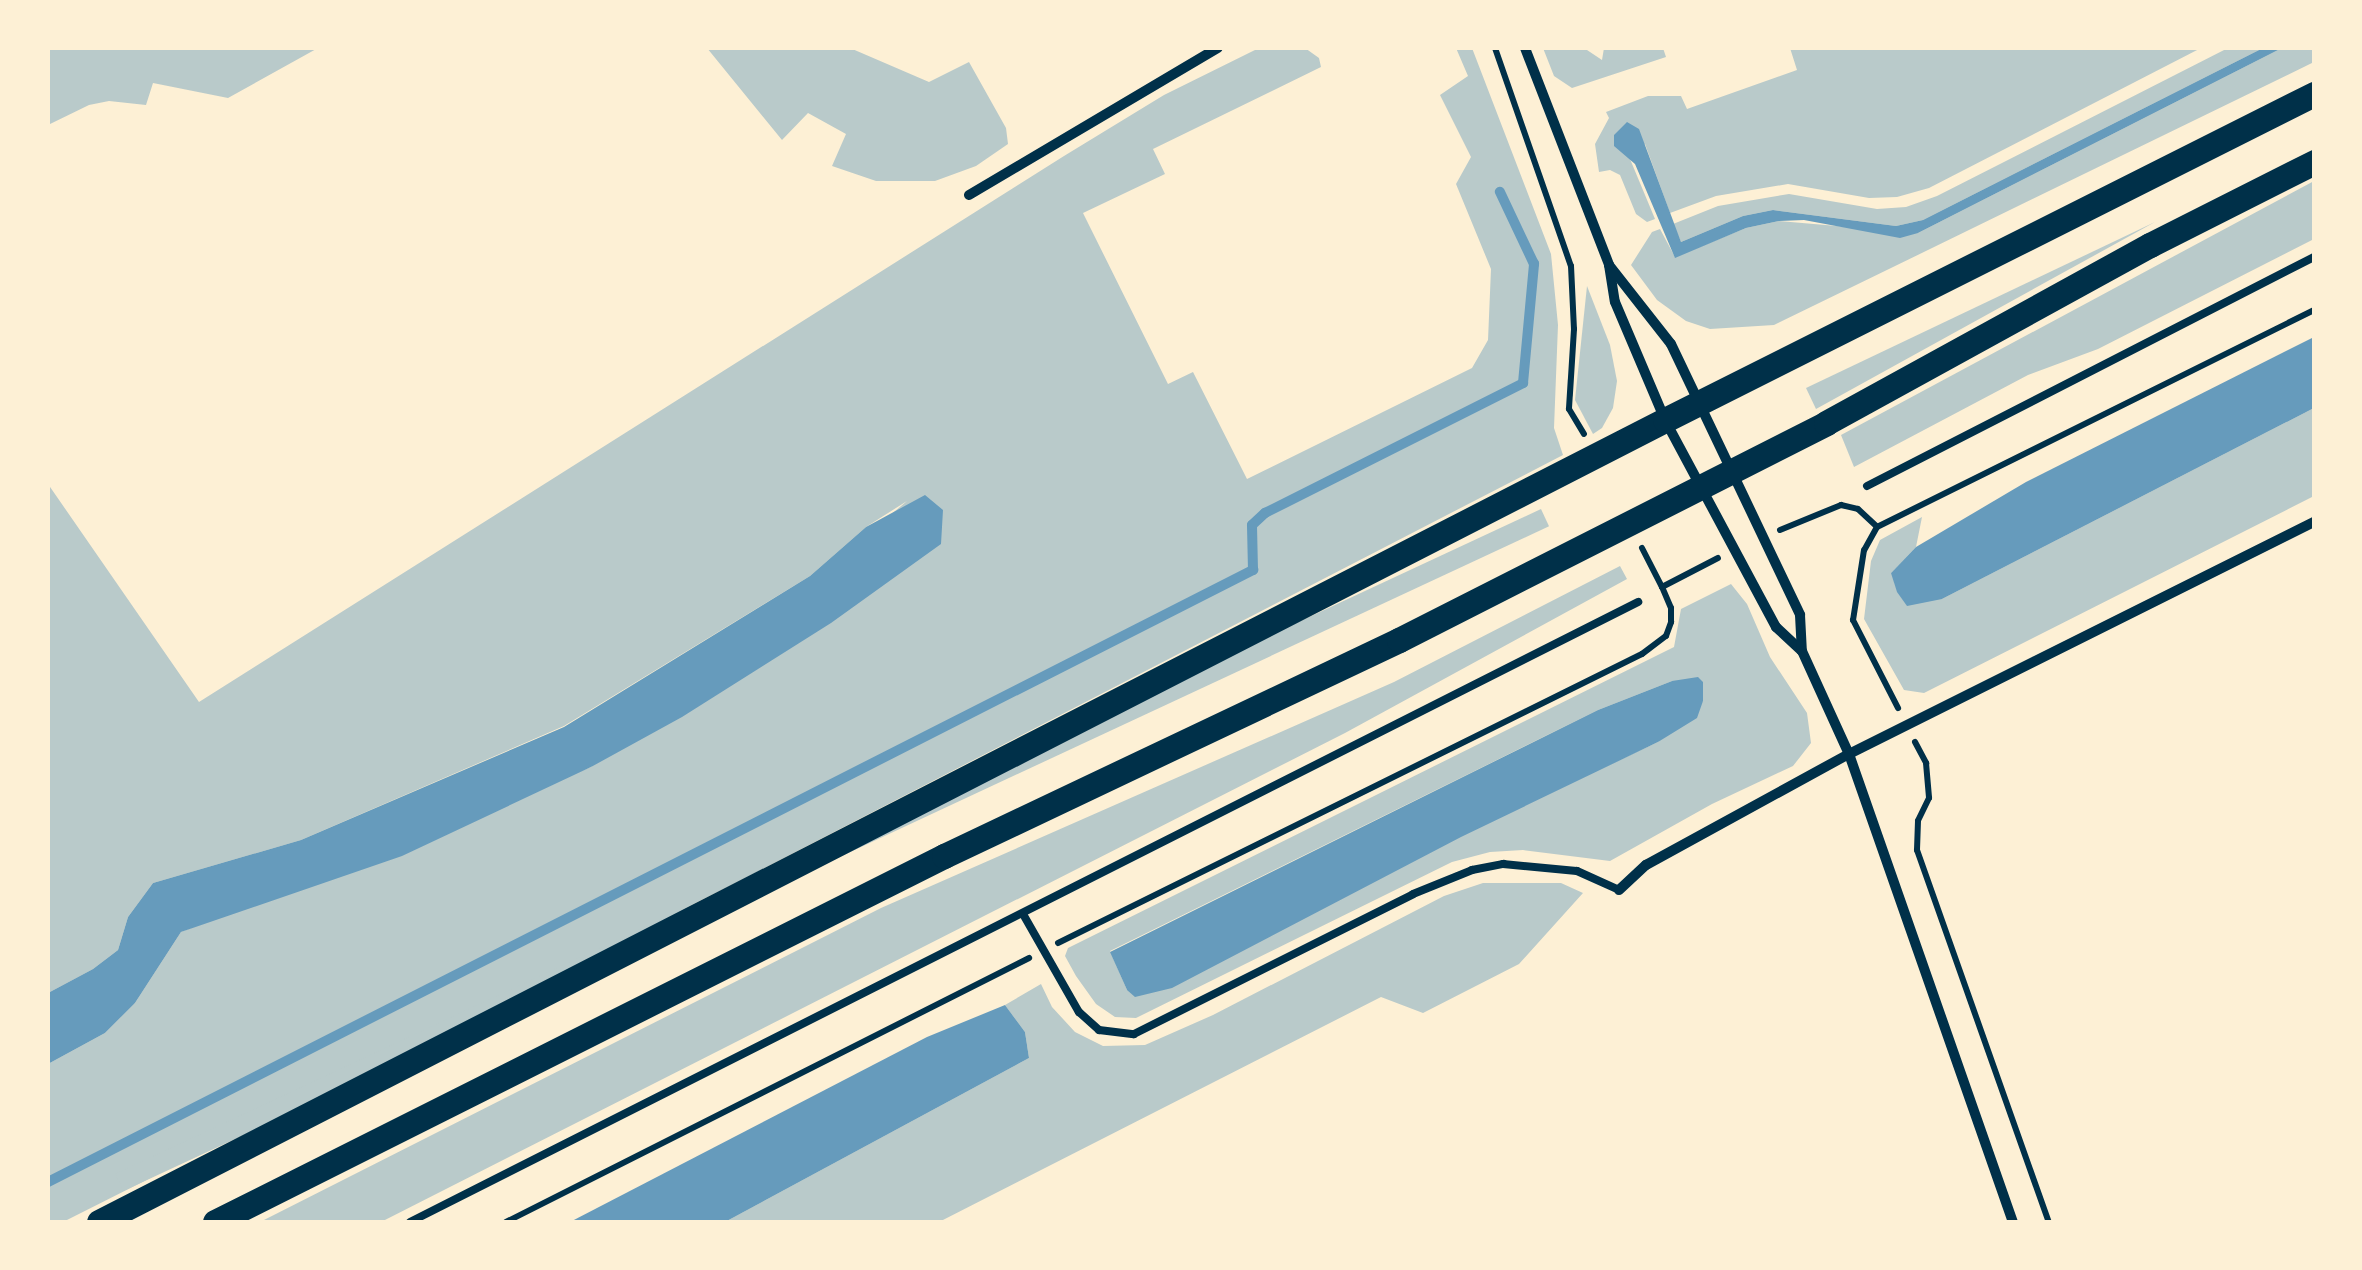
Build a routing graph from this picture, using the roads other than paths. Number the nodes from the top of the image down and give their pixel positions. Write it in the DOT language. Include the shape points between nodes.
graph roads {
  1 [pos="1218,48"];
  2 [pos="1526,48"];
  3 [pos="2314,94"];
  4 [pos="2314,162"];
  5 [pos="969,195"];
  6 [pos="2314,257"];
  7 [pos="1609,265"];
  8 [pos="1700,403"];
  9 [pos="1665,420"];
  10 [pos="1733,471"];
  11 [pos="1867,486"];
  12 [pos="1700,488"];
  13 [pos="2314,522"];
  14 [pos="1638,602"];
  15 [pos="1802,650"];
  16 [pos="1849,754"];
  17 [pos="1618,890"];
  18 [pos="1023,914"];
  19 [pos="100,1222"];
  20 [pos="215,1222"];
  21 [pos="410,1222"];
  22 [pos="2013,1222"];
  1 -- 5 [label="street"];
  2 -- 7 [label="street"];
  3 -- 8 [label="main road"];
  4 -- 10 [label="main road"];
  6 -- 11 [label="lane"];
  7 -- 8 [label="street" via="1671,344"];
  7 -- 9 [label="street" via="1615,302"];
  8 -- 9 [label="main road"];
  8 -- 10 [label="street"];
  9 -- 12 [label="street"];
  9 -- 19 [label="main road"];
  10 -- 12 [label="main road"];
  10 -- 15 [label="street" via="1800,616"];
  12 -- 15 [label="street" via="1776,627"];
  12 -- 20 [label="main road" via="648,1002"];
  13 -- 16 [label="street"];
  14 -- 18 [label="lane"];
  15 -- 16 [label="street"];
  16 -- 17 [label="street" via="1646,865"];
  16 -- 22 [label="street"];
  17 -- 18 [label="lane" via="1577,870 1503,864 1472,870 1134,1034 1100,1030 1079,1012"];
  18 -- 21 [label="lane"];
}
